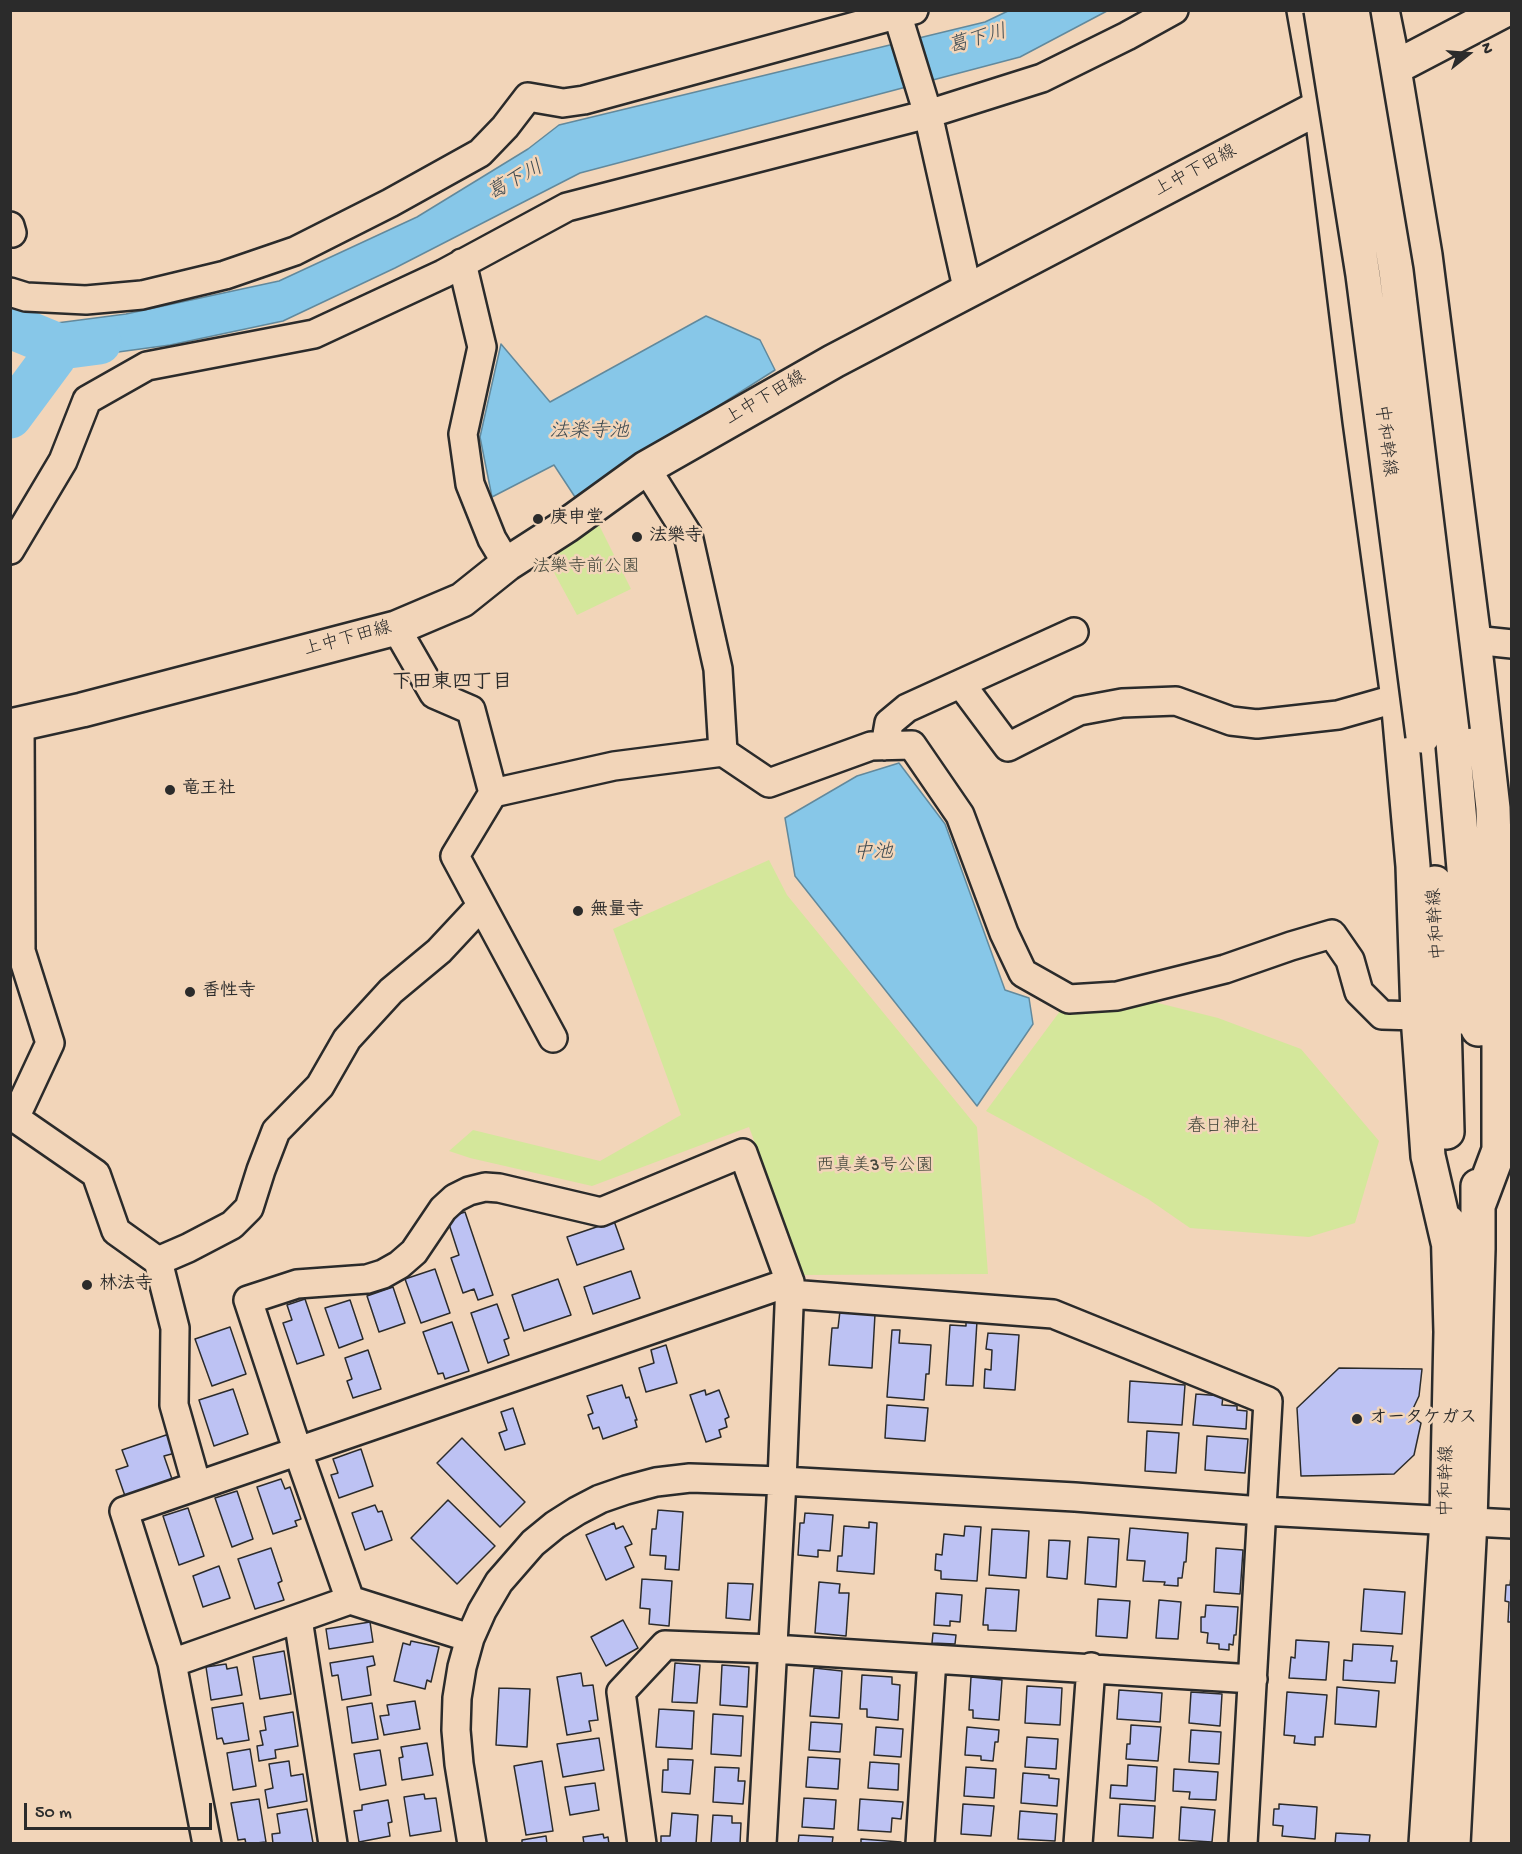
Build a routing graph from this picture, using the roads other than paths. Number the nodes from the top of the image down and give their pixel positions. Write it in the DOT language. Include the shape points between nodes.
graph roads {
  1 [pos="1174,10"];
  2 [pos="1304,10"];
  3 [pos="1321,10"];
  4 [pos="1352,10"];
  5 [pos="1382,10"];
  6 [pos="1505,10"];
  7 [pos="903,12"];
  8 [pos="1394,69"];
  9 [pos="1322,106"];
  10 [pos="928,114"];
  11 [pos="462,263"];
  12 [pos="10,292"];
  13 [pos="968,292"];
  14 [pos="646,468"];
  15 [pos="10,550"];
  16 [pos="507,564"];
  17 [pos="396,628"];
  18 [pos="1074,632"];
  19 [pos="1474,640"];
  20 [pos="1512,644"];
  21 [pos="961,684"];
  22 [pos="1398,698"];
  23 [pos="15,725"];
  24 [pos="1438,734"];
  25 [pos="885,746"];
  26 [pos="723,752"];
  27 [pos="493,794"];
  28 [pos="481,906"];
  29 [pos="1431,1018"];
  30 [pos="1496,1019"];
  31 [pos="553,1038"];
  32 [pos="158,1261"];
  33 [pos="790,1288"];
  34 [pos="298,1452"];
  35 [pos="782,1481"];
  36 [pos="197,1486"];
  37 [pos="1262,1511"];
  38 [pos="1459,1520"];
  39 [pos="1512,1524"];
  40 [pos="350,1600"];
  41 [pos="298,1619"];
  42 [pos="470,1638"];
  43 [pos="773,1649"];
  44 [pos="932,1659"];
  45 [pos="172,1663"];
  46 [pos="1090,1667"];
  47 [pos="1253,1679"];
  48 [pos="207,1844"];
  49 [pos="333,1844"];
  50 [pos="471,1844"];
  51 [pos="642,1844"];
  52 [pos="762,1844"];
  53 [pos="920,1844"];
  54 [pos="1078,1844"];
  55 [pos="1243,1844"];
  56 [pos="1426,1844"];
  57 [pos="1453,1844"];
  1 -- 10 [label="street" via="1042,78"];
  2 -- 9 [label="main road"];
  3 -- 24 [label="main road, 中和幹線, bridge"];
  4 -- 24 [label="main road, 中和幹線, bridge" via="1396,271"];
  5 -- 8 [label="main road"];
  6 -- 8 [label="main road, 上中下田線"];
  7 -- 10 [label="street"];
  7 -- 12 [label="street" via="584,100 563,103 528,97 480,153 295,250 225,275 142,295 86,300 26,297"];
  8 -- 9 [label="main road, 上中下田線"];
  8 -- 19 [label="main road" via="1425,255"];
  9 -- 13 [label="main road, 上中下田線"];
  9 -- 22 [label="main road"];
  10 -- 11 [label="street" via="567,207"];
  10 -- 13 [label="street"];
  11 -- 15 [label="street" via="314,334 147,366 87,400 63,461"];
  11 -- 16 [label="street" via="482,347 463,434 470,484 492,539"];
  13 -- 14 [label="main road, 上中下田線" via="834,361"];
  14 -- 16 [label="main road, 上中下田線"];
  14 -- 26 [label="street" via="688,535 718,669"];
  16 -- 17 [label="main road, 上中下田線" via="462,600"];
  17 -- 23 [label="main road, 上中下田線"];
  17 -- 27 [label="street" via="434,694 471,710"];
  18 -- 21 [label="street"];
  19 -- 20 [label="street"];
  19 -- 30 [label="main road" via="1493,808"];
  21 -- 22 [label="street" via="1008,747 1079,711 1122,703 1176,701 1231,721 1257,724 1338,715"];
  21 -- 25 [label="street" via="907,708 889,723"];
  22 -- 29 [label="main road"];
  23 -- 32 [label="street" via="21,951 50,1043 15,1118 96,1174 116,1231"];
  24 -- 29 [label="main road, 中和幹線"];
  24 -- 30 [label="main road, 中和幹線"];
  25 -- 26 [label="street" via="871,746 769,783"];
  25 -- 29 [label="street" via="912,745 960,815 1023,973 1069,999 1117,996 1194,977 1332,934 1350,960 1359,992 1382,1015"];
  26 -- 27 [label="street" via="614,766"];
  27 -- 28 [label="street" via="455,856"];
  28 -- 31 [label="street"];
  28 -- 32 [label="street" via="439,951 391,991 347,1039 320,1086 276,1131 249,1208 232,1225"];
  29 -- 30 [label="street"];
  29 -- 38 [label="main road, 中和幹線" via="1428,1156 1448,1242"];
  30 -- 38 [label="main road, 中和幹線" via="1499,1150 1478,1206"];
  32 -- 36 [label="street" via="175,1328 174,1405"];
  33 -- 34 [label="street"];
  33 -- 34 [label="street" via="743,1153 601,1212 499,1188 469,1191 443,1209 414,1252 382,1274 367,1279 297,1284 248,1300"];
  33 -- 35 [label="street"];
  33 -- 37 [label="street" via="1053,1314 1268,1401"];
  34 -- 36 [label="street"];
  34 -- 40 [label="street"];
  35 -- 37 [label="street"];
  35 -- 42 [label="street" via="690,1478 656,1482 600,1499 533,1543 499,1582"];
  35 -- 43 [label="street"];
  36 -- 45 [label="street" via="124,1511"];
  37 -- 38 [label="street"];
  37 -- 47 [label="street"];
  38 -- 39 [label="street"];
  38 -- 56 [label="main road, 中和幹線"];
  38 -- 57 [label="main road, 中和幹線"];
  40 -- 41 [label="street"];
  40 -- 42 [label="street"];
  41 -- 45 [label="street"];
  41 -- 49 [label="street"];
  42 -- 50 [label="street" via="457,1698 456,1730"];
  43 -- 44 [label="street"];
  43 -- 51 [label="street" via="665,1646 621,1692"];
  43 -- 52 [label="street"];
  44 -- 46 [label="street"];
  44 -- 53 [label="street"];
  45 -- 48 [label="street"];
  46 -- 47 [label="street"];
  46 -- 54 [label="street"];
  47 -- 55 [label="street"];
}
